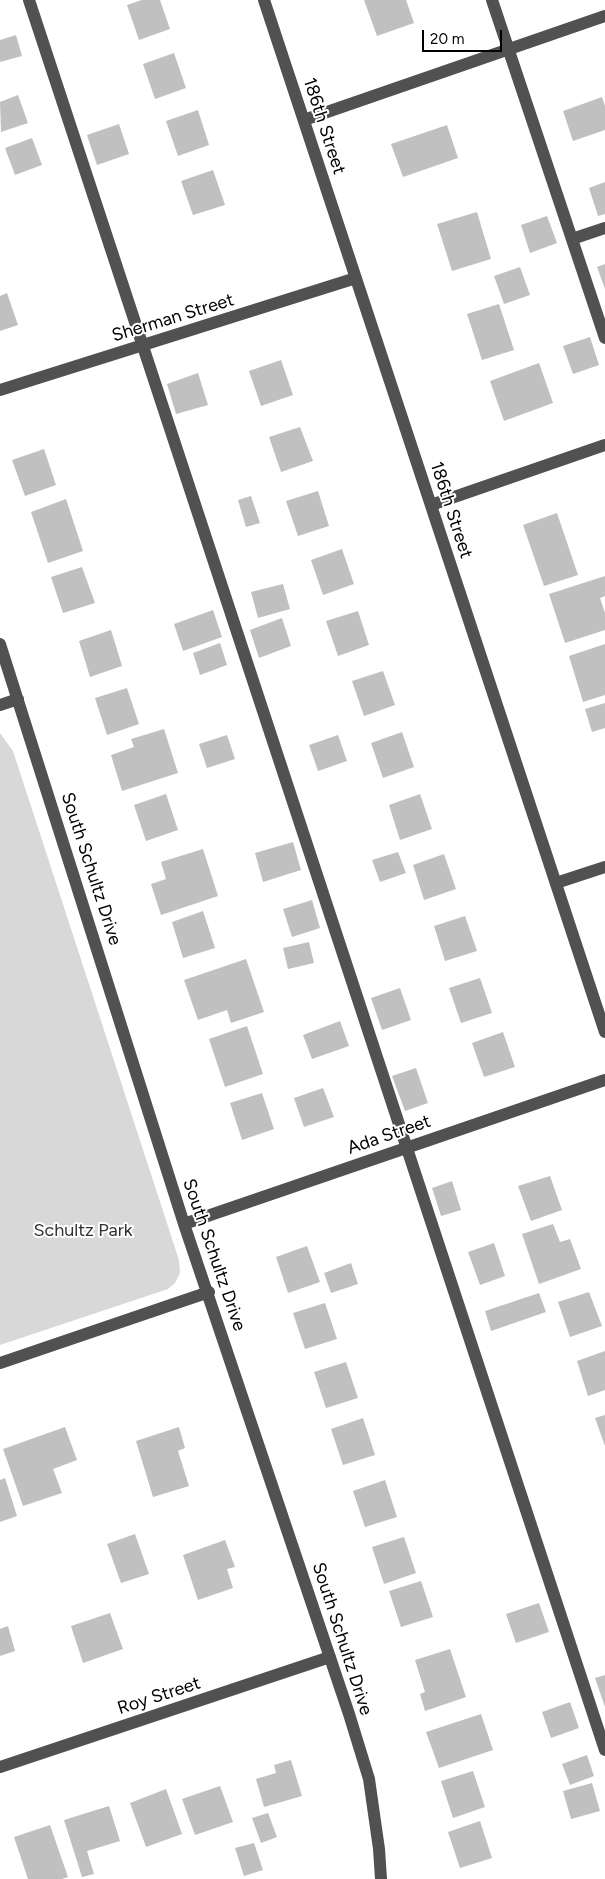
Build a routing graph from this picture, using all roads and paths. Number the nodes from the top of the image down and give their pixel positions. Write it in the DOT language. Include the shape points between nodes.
graph roads {
  1 [pos="29,0"];
  2 [pos="264,0"];
  3 [pos="492,0"];
  4 [pos="605,16"];
  5 [pos="508,50"];
  6 [pos="304,120"];
  7 [pos="605,228"];
  8 [pos="572,239"];
  9 [pos="356,278"];
  10 [pos="605,338"];
  11 [pos="143,346"];
  12 [pos="0,390"];
  13 [pos="605,445"];
  14 [pos="431,505"];
  15 [pos="0,644"];
  16 [pos="18,698"];
  17 [pos="0,704"];
  18 [pos="605,867"];
  19 [pos="556,883"];
  20 [pos="605,1032"];
  21 [pos="605,1080"];
  22 [pos="407,1148"];
  23 [pos="184,1224"];
  24 [pos="209,1292"];
  25 [pos="0,1363"];
  26 [pos="330,1657"];
  27 [pos="605,1750"];
  28 [pos="0,1768"];
  29 [pos="380,1879"];
  1 -- 11 [label="street"];
  2 -- 6 [label="street, 186th Street"];
  3 -- 5 [label="street"];
  4 -- 5 [label="street"];
  5 -- 6 [label="street"];
  5 -- 8 [label="street"];
  6 -- 9 [label="street, 186th Street"];
  7 -- 8 [label="street"];
  8 -- 10 [label="street"];
  9 -- 11 [label="street, Sherman Street"];
  9 -- 14 [label="street, 186th Street"];
  11 -- 12 [label="street, Sherman Street"];
  11 -- 22 [label="street"];
  13 -- 14 [label="street"];
  14 -- 19 [label="street, 186th Street"];
  15 -- 16 [label="street, South Schultz Drive"];
  16 -- 17 [label="street"];
  16 -- 23 [label="street, South Schultz Drive"];
  18 -- 19 [label="street"];
  19 -- 20 [label="street, 186th Street"];
  21 -- 22 [label="street, Ada Street"];
  22 -- 23 [label="street, Ada Street"];
  22 -- 27 [label="street"];
  23 -- 24 [label="street, South Schultz Drive"];
  24 -- 25 [label="street"];
  24 -- 26 [label="street, South Schultz Drive"];
  26 -- 28 [label="street, Roy Street"];
  26 -- 29 [label="street, South Schultz Drive" via="369,1780"];
}
